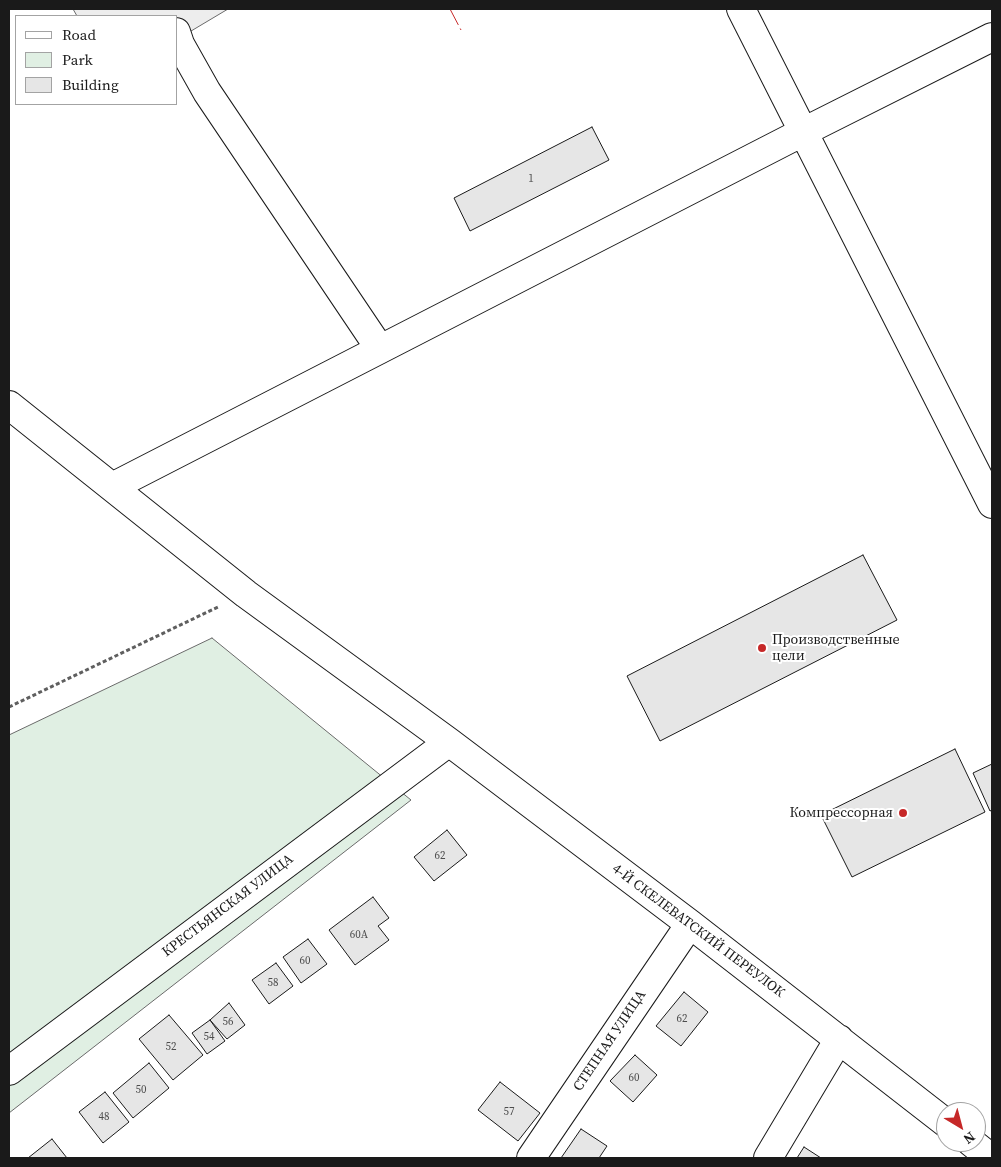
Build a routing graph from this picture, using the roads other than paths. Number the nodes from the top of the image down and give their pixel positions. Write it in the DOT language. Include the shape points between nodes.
graph roads {
  1 [pos="741,9"];
  2 [pos="992,37"];
  3 [pos="178,38"];
  4 [pos="803,132"];
  5 [pos="380,349"];
  6 [pos="9,405"];
  7 [pos="112,487"];
  8 [pos="992,504"];
  9 [pos="449,742"];
  10 [pos="690,924"];
  11 [pos="839,1039"];
  12 [pos="9,1071"];
  13 [pos="936,1115"];
  14 [pos="530,1158"];
  15 [pos="768,1158"];
  1 -- 4 [label="street"];
  2 -- 4 [label="street"];
  3 -- 5 [label="street" via="207,92"];
  4 -- 5 [label="street"];
  4 -- 8 [label="street"];
  5 -- 7 [label="street"];
  6 -- 7 [label="street, 4-Й СКЕЛЕВАТСКИЙ ПЕРЕУЛОК"];
  7 -- 9 [label="street, 4-Й СКЕЛЕВАТСКИЙ ПЕРЕУЛОК" via="246,594"];
  9 -- 10 [label="street, 4-Й СКЕЛЕВАТСКИЙ ПЕРЕУЛОК"];
  9 -- 12 [label="street, КРЕСТЬЯНСКАЯ УЛИЦА"];
  10 -- 11 [label="street, 4-Й СКЕЛЕВАТСКИЙ ПЕРЕУЛОК"];
  10 -- 14 [label="street, СТЕПНАЯ УЛИЦА"];
  11 -- 13 [label="street, 4-Й СКЕЛЕВАТСКИЙ ПЕРЕУЛОК"];
  11 -- 15 [label="street"];
}
